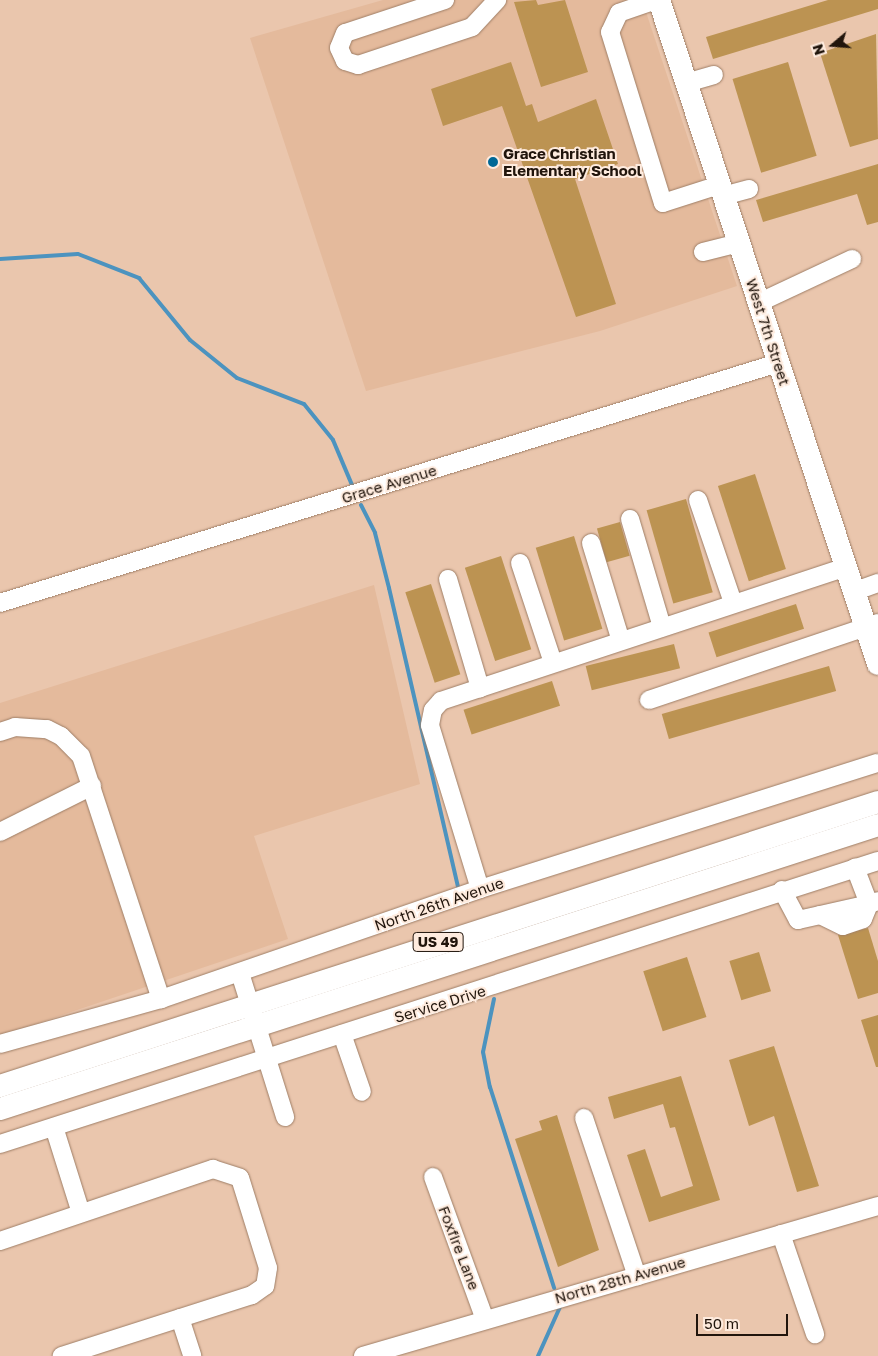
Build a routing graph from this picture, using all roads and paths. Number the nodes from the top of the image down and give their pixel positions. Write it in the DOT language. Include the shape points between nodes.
graph roads {
  1 [pos="445,0"];
  2 [pos="497,0"];
  3 [pos="657,0"];
  4 [pos="714,75"];
  5 [pos="686,83"];
  6 [pos="749,189"];
  7 [pos="721,191"];
  8 [pos="738,243"];
  9 [pos="703,252"];
  10 [pos="852,259"];
  11 [pos="758,303"];
  12 [pos="778,363"];
  13 [pos="698,500"];
  14 [pos="630,519"];
  15 [pos="590,543"];
  16 [pos="520,563"];
  17 [pos="846,567"];
  18 [pos="448,579"];
  19 [pos="878,583"];
  20 [pos="854,592"];
  21 [pos="0,603"];
  22 [pos="733,603"];
  23 [pos="872,626"];
  24 [pos="662,627"];
  25 [pos="621,641"];
  26 [pos="553,663"];
  27 [pos="878,664"];
  28 [pos="480,688"];
  29 [pos="649,700"];
  30 [pos="0,732"];
  31 [pos="878,763"];
  32 [pos="92,786"];
  33 [pos="878,802"];
  34 [pos="878,825"];
  35 [pos="0,832"];
  36 [pos="878,861"];
  37 [pos="855,868"];
  38 [pos="480,889"];
  39 [pos="782,890"];
  40 [pos="875,903"];
  41 [pos="240,973"];
  42 [pos="161,999"];
  43 [pos="253,1015"];
  44 [pos="342,1034"];
  45 [pos="0,1044"];
  46 [pos="266,1057"];
  47 [pos="0,1086"];
  48 [pos="362,1092"];
  49 [pos="0,1109"];
  50 [pos="285,1117"];
  51 [pos="584,1118"];
  52 [pos="54,1127"];
  53 [pos="0,1144"];
  54 [pos="433,1177"];
  55 [pos="878,1206"];
  56 [pos="81,1213"];
  57 [pos="782,1234"];
  58 [pos="0,1241"];
  59 [pos="637,1276"];
  60 [pos="180,1318"];
  61 [pos="485,1320"];
  62 [pos="816,1334"];
  63 [pos="403,1350"];
  64 [pos="62,1356"];
  65 [pos="192,1356"];
  66 [pos="363,1356"];
  1 -- 2 [label="street" via="345,33 339,48 345,61 358,65 472,27"];
  3 -- 5 [label="main road, West 7th Street"];
  3 -- 7 [label="street" via="618,13 610,32 663,203"];
  4 -- 5 [label="street"];
  5 -- 7 [label="main road, West 7th Street"];
  6 -- 7 [label="street"];
  7 -- 8 [label="main road, West 7th Street"];
  8 -- 9 [label="street"];
  8 -- 11 [label="main road, West 7th Street"];
  10 -- 11 [label="street"];
  11 -- 12 [label="main road, West 7th Street"];
  12 -- 17 [label="main road, West 7th Street"];
  12 -- 21 [label="street, Grace Avenue"];
  13 -- 22 [label="street"];
  14 -- 24 [label="street"];
  15 -- 25 [label="street"];
  16 -- 26 [label="street"];
  17 -- 20 [label="main road, West 7th Street"];
  17 -- 22 [label="street"];
  18 -- 28 [label="street"];
  19 -- 20 [label="street"];
  20 -- 23 [label="main road, West 7th Street"];
  22 -- 24 [label="street"];
  23 -- 27 [label="main road, West 7th Street"];
  23 -- 29 [label="street"];
  24 -- 25 [label="street"];
  25 -- 26 [label="street"];
  26 -- 28 [label="street"];
  28 -- 38 [label="street" via="441,701 433,710 430,725"];
  30 -- 32 [label="street" via="34,726 61,736 81,756"];
  31 -- 38 [label="street, North 26th Avenue"];
  32 -- 35 [label="street"];
  32 -- 42 [label="street"];
  33 -- 43 [label="main road, US 49"];
  34 -- 43 [label="main road, US 49"];
  36 -- 37 [label="street, Service Drive"];
  37 -- 39 [label="street, Service Drive"];
  37 -- 40 [label="street"];
  38 -- 41 [label="street, North 26th Avenue"];
  39 -- 40 [label="street" via="798,920"];
  39 -- 44 [label="street, Service Drive"];
  41 -- 42 [label="street, North 26th Avenue"];
  41 -- 43 [label="street"];
  42 -- 45 [label="street, North 26th Avenue"];
  43 -- 46 [label="street"];
  43 -- 47 [label="main road, US 49"];
  43 -- 49 [label="main road, US 49"];
  44 -- 46 [label="street, Service Drive"];
  44 -- 48 [label="street"];
  46 -- 50 [label="street"];
  46 -- 52 [label="street, Service Drive"];
  51 -- 59 [label="street"];
  52 -- 53 [label="street, Service Drive"];
  52 -- 56 [label="street"];
  54 -- 61 [label="street, Foxfire Lane"];
  55 -- 57 [label="street, North 28th Avenue"];
  56 -- 58 [label="street"];
  56 -- 60 [label="street" via="213,1169 240,1178 268,1268 265,1286"];
  57 -- 59 [label="street, North 28th Avenue"];
  57 -- 62 [label="street"];
  59 -- 61 [label="street, North 28th Avenue"];
  60 -- 64 [label="street"];
  60 -- 65 [label="street"];
  61 -- 63 [label="street, North 28th Avenue"];
  63 -- 66 [label="street, North 28th Avenue"];
}
